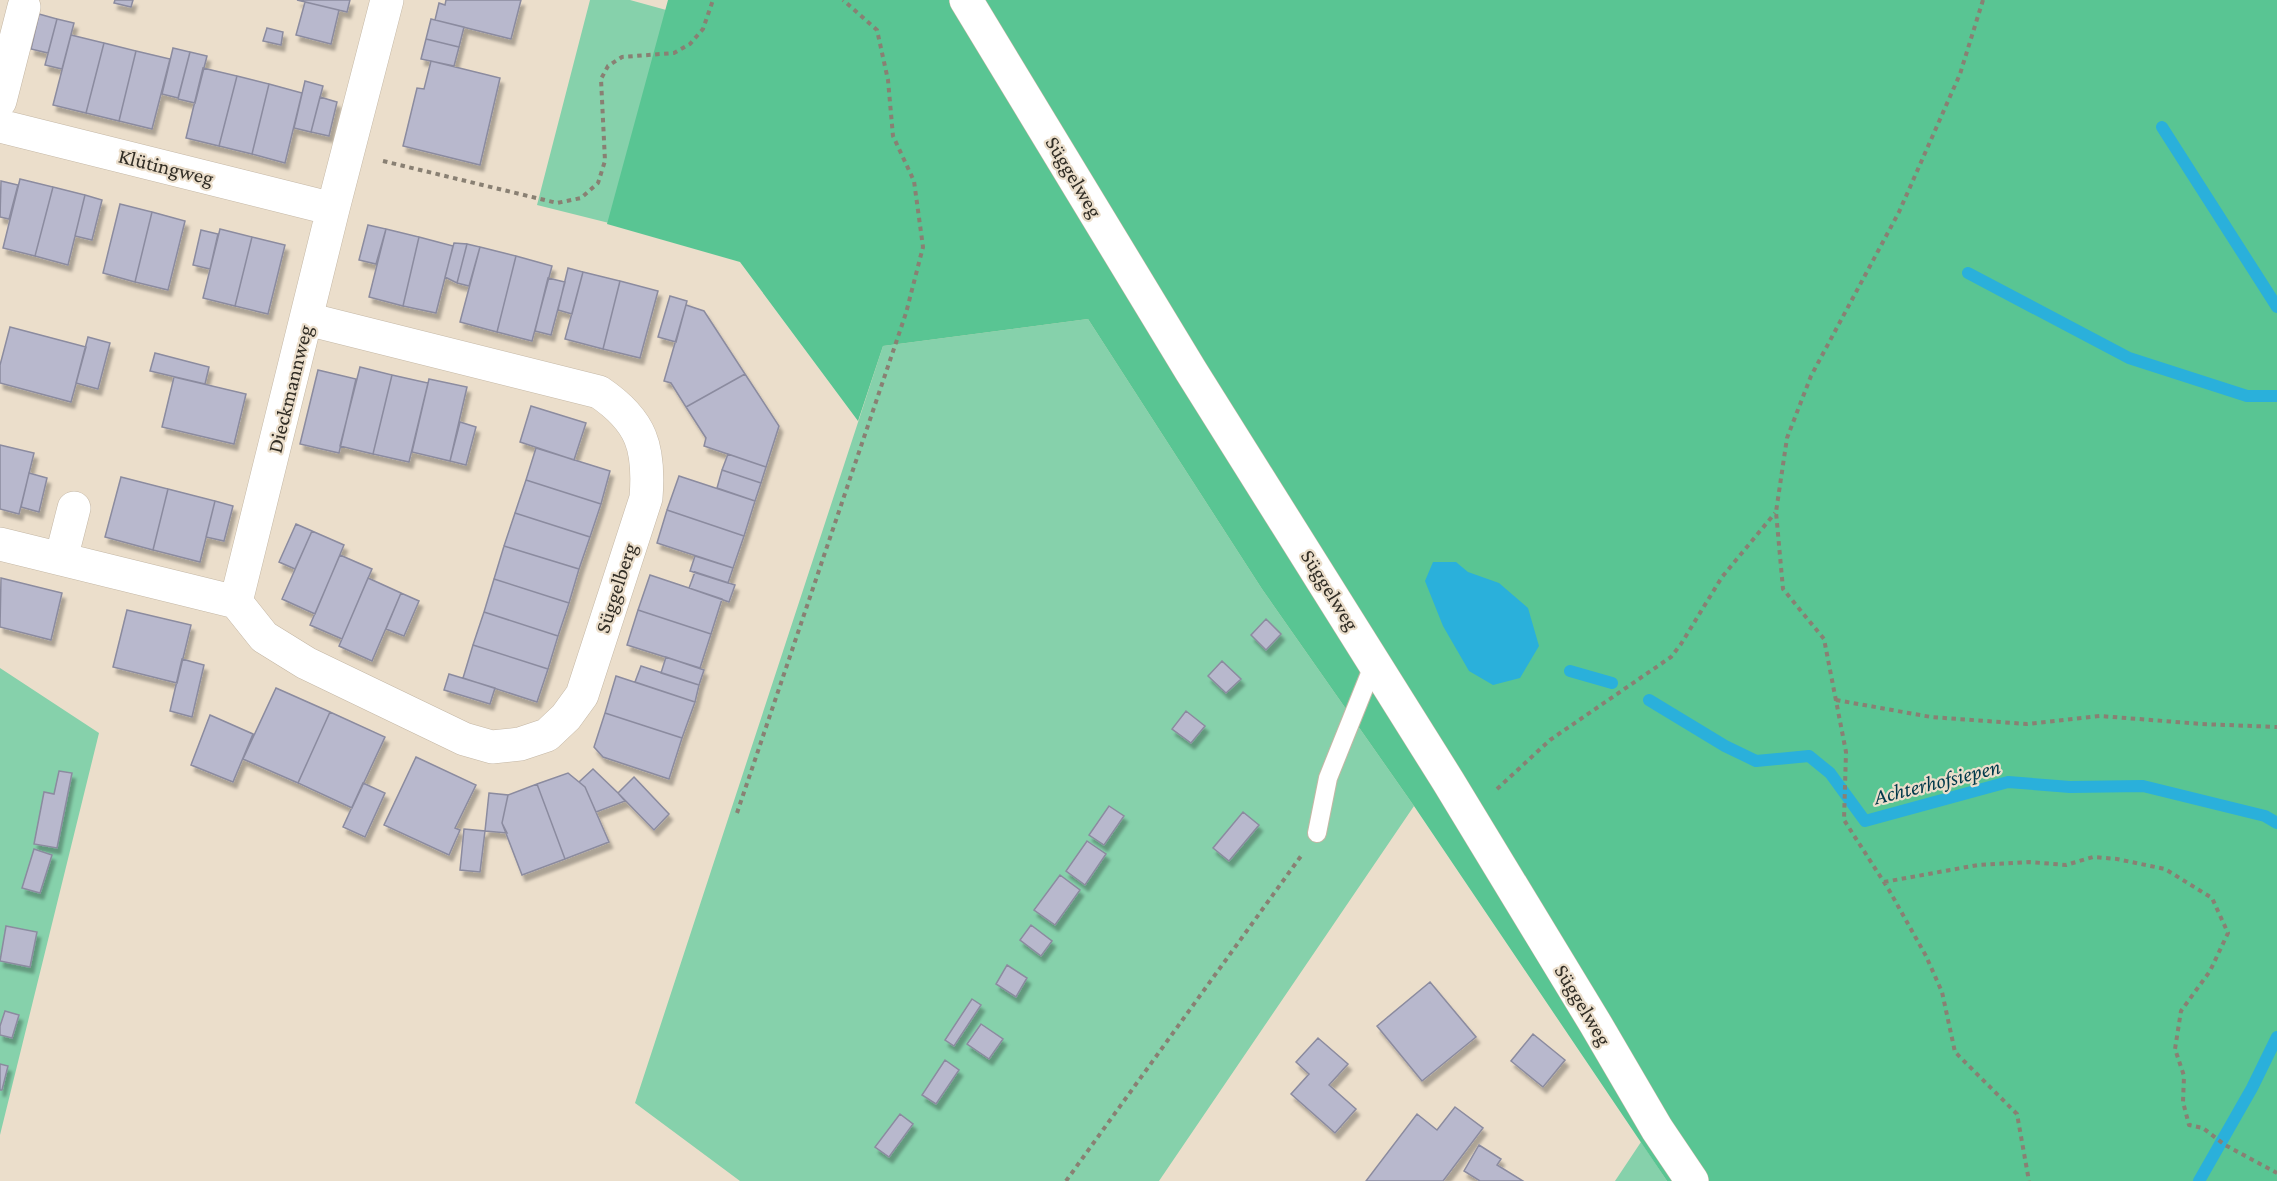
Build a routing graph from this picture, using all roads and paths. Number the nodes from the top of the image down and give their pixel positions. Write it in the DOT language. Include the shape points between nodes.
graph roads {
  1 [pos="387,0"];
  2 [pos="713,0"];
  3 [pos="843,0"];
  4 [pos="966,0"];
  5 [pos="1983,0"];
  6 [pos="24,7"];
  7 [pos="0,101"];
  8 [pos="0,126"];
  9 [pos="348,153"];
  10 [pos="333,208"];
  11 [pos="307,319"];
  12 [pos="74,508"];
  13 [pos="1776,512"];
  14 [pos="0,544"];
  15 [pos="61,560"];
  16 [pos="236,602"];
  17 [pos="1375,661"];
  18 [pos="1836,699"];
  19 [pos="2277,727"];
  20 [pos="737,813"];
  21 [pos="1470,817"];
  22 [pos="1317,833"];
  23 [pos="1884,882"];
  24 [pos="2277,1172"];
  25 [pos="1066,1181"];
  26 [pos="1692,1181"];
  27 [pos="2029,1181"];
  28 [pos="2275,1181"];
  1 -- 9 [label="street, Dieckmannweg"];
  2 -- 9 [label="path" via="703,29 690,44 674,53 622,57 608,66 601,79 605,161 598,183 581,198 557,202"];
  3 -- 20 [label="path" via="877,30 888,80 893,136 914,181 922,247 906,313"];
  4 -- 17 [label="street, Süggelweg" via="1191,371"];
  5 -- 13 [label="path" via="1960,74 1899,212 1811,376 1787,438"];
  6 -- 7 [label="street"];
  8 -- 10 [label="street, Klütingweg"];
  9 -- 10 [label="street, Dieckmannweg"];
  10 -- 11 [label="street, Dieckmannweg"];
  11 -- 16 [label="street, Dieckmannweg"];
  11 -- 16 [label="street, Süggelberg" via="599,392 620,407 644,446 648,471 645,498 582,695 547,735 520,744 492,747 464,739 306,663 264,637"];
  12 -- 15 [label="street"];
  13 -- 18 [label="path" via="1783,589 1824,639"];
  13 -- 21 [label="path" via="1722,577 1671,657 1550,740 1479,803"];
  14 -- 15 [label="street"];
  15 -- 16 [label="street"];
  17 -- 21 [label="street, Süggelweg"];
  17 -- 22 [label="lane" via="1328,778"];
  18 -- 19 [label="path" via="1932,717 2027,724 2100,716"];
  18 -- 23 [label="path" via="1846,752 1844,820"];
  21 -- 26 [label="street, Süggelweg"];
  22 -- 25 [label="path"];
  23 -- 24 [label="path" via="1978,865 2066,865 2093,857 2164,869 2212,898 2228,933 2210,971 2181,1011 2175,1049 2184,1076 2183,1102 2189,1125 2203,1128 2225,1145"];
  23 -- 27 [label="path" via="1942,992 1954,1052 2017,1114"];
  24 -- 28 [label="path"];
}
